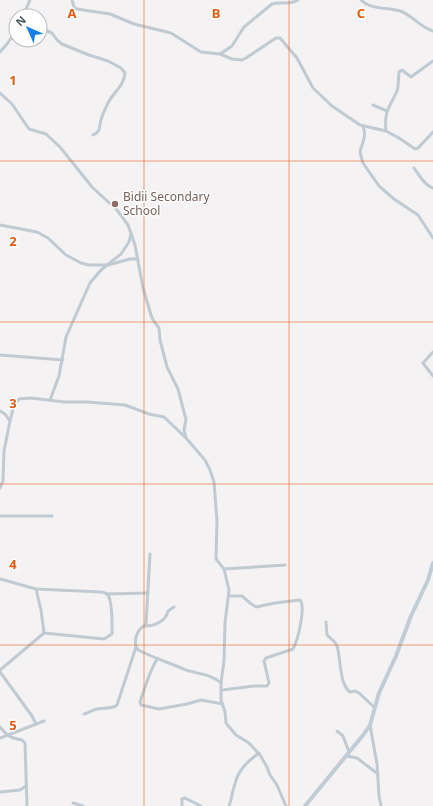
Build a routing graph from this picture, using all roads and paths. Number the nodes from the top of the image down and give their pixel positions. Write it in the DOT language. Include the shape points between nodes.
graph roads {
  1 [pos="72,0"];
  2 [pos="298,0"];
  3 [pos="361,0"];
  4 [pos="273,2"];
  5 [pos="433,31"];
  6 [pos="48,32"];
  7 [pos="8,43"];
  8 [pos="0,52"];
  9 [pos="220,54"];
  10 [pos="433,61"];
  11 [pos="0,93"];
  12 [pos="373,105"];
  13 [pos="387,111"];
  14 [pos="363,126"];
  15 [pos="386,131"];
  16 [pos="433,132"];
  17 [pos="93,135"];
  18 [pos="414,168"];
  19 [pos="433,188"];
  20 [pos="0,225"];
  21 [pos="131,234"];
  22 [pos="433,238"];
  23 [pos="138,259"];
  24 [pos="108,265"];
  25 [pos="433,352"];
  26 [pos="0,355"];
  27 [pos="63,360"];
  28 [pos="433,376"];
  29 [pos="50,400"];
  30 [pos="0,412"];
  31 [pos="10,421"];
  32 [pos="186,438"];
  33 [pos="2,451"];
  34 [pos="1,483"];
  35 [pos="0,488"];
  36 [pos="0,516"];
  37 [pos="52,516"];
  38 [pos="150,554"];
  39 [pos="433,563"];
  40 [pos="284,565"];
  41 [pos="224,569"];
  42 [pos="0,579"];
  43 [pos="36,589"];
  44 [pos="148,593"];
  45 [pos="106,594"];
  46 [pos="229,596"];
  47 [pos="174,607"];
  48 [pos="326,622"];
  49 [pos="145,626"];
  50 [pos="44,634"];
  51 [pos="136,648"];
  52 [pos="157,659"];
  53 [pos="0,671"];
  54 [pos="221,683"];
  55 [pos="222,690"];
  56 [pos="222,704"];
  57 [pos="374,707"];
  58 [pos="84,714"];
  59 [pos="44,721"];
  60 [pos="36,724"];
  61 [pos="370,725"];
  62 [pos="0,727"];
  63 [pos="337,731"];
  64 [pos="7,736"];
  65 [pos="0,738"];
  66 [pos="349,752"];
  67 [pos="259,753"];
  68 [pos="346,756"];
  69 [pos="378,774"];
  70 [pos="26,786"];
  71 [pos="0,792"];
  72 [pos="73,803"];
  73 [pos="27,806"];
  74 [pos="83,806"];
  75 [pos="182,806"];
  76 [pos="201,806"];
  77 [pos="229,806"];
  78 [pos="286,806"];
  79 [pos="305,806"];
  80 [pos="381,806"];
  1 -- 9 [label="street" via="77,9 110,14 134,24 171,32 201,52"];
  2 -- 4 [label="street" via="290,4"];
  3 -- 5 [label="street" via="374,7 403,12"];
  4 -- 9 [label="street" via="244,27 232,46"];
  6 -- 17 [label="street" via="62,44 108,61 122,68 125,73 119,89 107,104 99,130"];
  7 -- 8 [label="street"];
  9 -- 14 [label="street" via="242,60 276,38 280,38 297,58 316,91 332,106"];
  10 -- 13 [label="street" via="411,77 402,70 399,72 397,91"];
  11 -- 21 [label="street" via="12,104 29,129 46,134 60,147 92,187 123,217"];
  12 -- 13 [label="street"];
  13 -- 15 [label="street"];
  14 -- 15 [label="street"];
  14 -- 22 [label="street" via="365,140 360,152 366,168 384,191 418,215"];
  15 -- 16 [label="street" via="415,149"];
  18 -- 19 [label="street"];
  20 -- 24 [label="street" via="37,232 53,242 66,255 89,265"];
  21 -- 23 [label="street"];
  21 -- 24 [label="street" via="121,254"];
  23 -- 24 [label="street"];
  23 -- 32 [label="street" via="143,288 153,320 159,328 167,367 178,389 186,419"];
  24 -- 27 [label="street" via="90,283 66,337"];
  25 -- 28 [label="street" via="423,363"];
  26 -- 27 [label="street"];
  27 -- 29 [label="street"];
  29 -- 31 [label="street" via="19,399 14,405"];
  29 -- 32 [label="street" via="129,406 164,417"];
  30 -- 31 [label="street"];
  31 -- 33 [label="street"];
  32 -- 41 [label="street" via="205,460 213,475 216,492 216,553 218,563"];
  33 -- 34 [label="street"];
  34 -- 35 [label="street"];
  36 -- 37 [label="street"];
  38 -- 44 [label="street"];
  39 -- 57 [label="main road"];
  40 -- 41 [label="street"];
  41 -- 46 [label="street"];
  42 -- 43 [label="street"];
  43 -- 45 [label="street"];
  43 -- 50 [label="street" via="42,610"];
  44 -- 45 [label="street"];
  44 -- 49 [label="street"];
  45 -- 50 [label="street" via="110,598 112,610 110,637 104,639"];
  46 -- 54 [label="street"];
  46 -- 55 [label="street" via="242,596 256,607 300,600 301,617 294,648 264,661 267,686"];
  47 -- 49 [label="street" via="168,611 164,619"];
  48 -- 57 [label="street" via="327,634 337,646 340,673 347,690 355,691"];
  49 -- 51 [label="street" via="141,628 134,643"];
  50 -- 53 [label="street"];
  51 -- 52 [label="street"];
  51 -- 58 [label="street" via="117,705"];
  52 -- 54 [label="street" via="212,677"];
  52 -- 56 [label="street" via="141,705 159,709 201,700"];
  53 -- 60 [label="street"];
  54 -- 55 [label="street"];
  55 -- 56 [label="street"];
  56 -- 67 [label="street" via="228,727 249,742"];
  57 -- 61 [label="main road"];
  59 -- 60 [label="street"];
  60 -- 64 [label="street"];
  61 -- 66 [label="main road"];
  61 -- 69 [label="street"];
  62 -- 64 [label="street"];
  63 -- 66 [label="street"];
  64 -- 65 [label="street"];
  64 -- 70 [label="street" via="25,743"];
  66 -- 68 [label="main road"];
  67 -- 77 [label="street" via="247,762 237,777"];
  67 -- 78 [label="street"];
  68 -- 69 [label="street" via="357,758"];
  68 -- 79 [label="main road"];
  69 -- 80 [label="street"];
  70 -- 71 [label="street" via="20,790"];
  70 -- 73 [label="street"];
  72 -- 74 [label="street"];
  75 -- 76 [label="street" via="182,799 185,798"];
}
